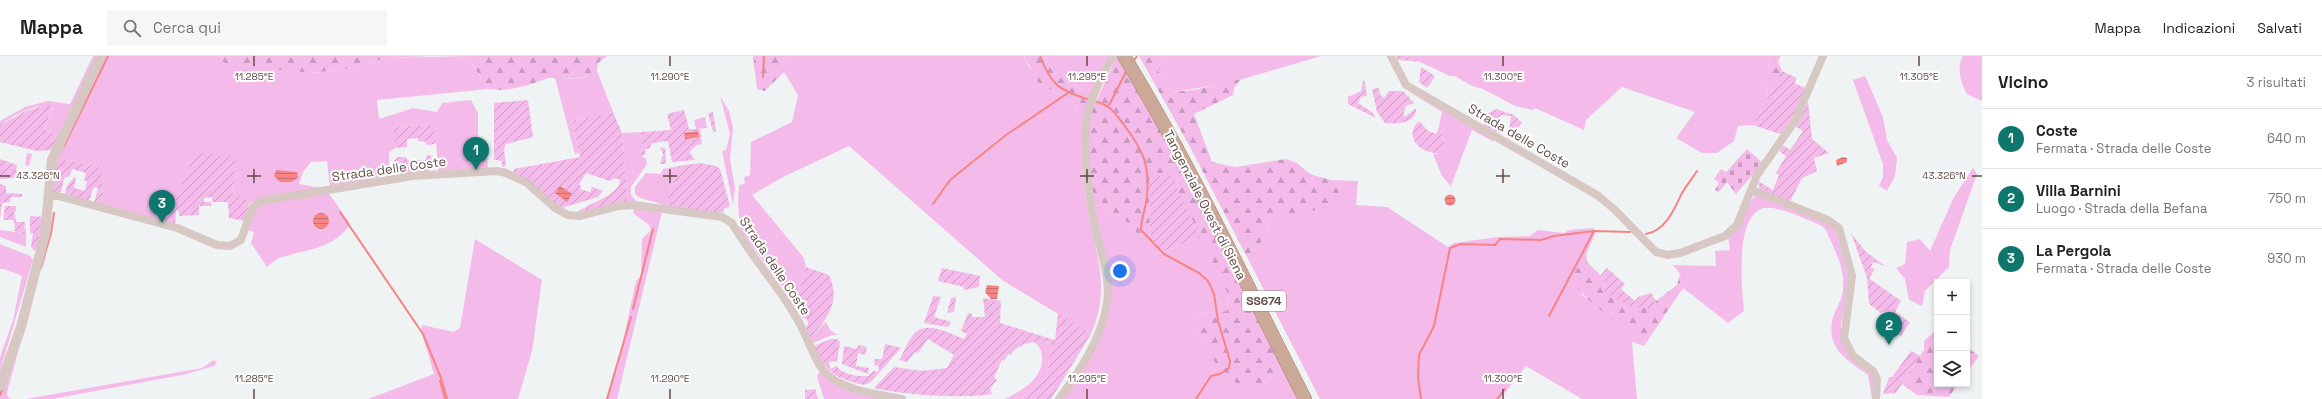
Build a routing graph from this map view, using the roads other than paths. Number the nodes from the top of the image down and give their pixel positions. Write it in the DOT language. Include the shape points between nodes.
graph roads {
  1 [pos="102,56"];
  2 [pos="1113,56"];
  3 [pos="1124,56"];
  4 [pos="1134,56"];
  5 [pos="1390,56"];
  6 [pos="1823,56"];
  7 [pos="1752,190"];
  8 [pos="48,196"];
  9 [pos="1210,205"];
  10 [pos="0,386"];
  11 [pos="902,399"];
  12 [pos="1059,399"];
  13 [pos="1305,399"];
  14 [pos="1314,399"];
  15 [pos="1876,399"];
  1 -- 8 [label="street" via="52,160"];
  2 -- 12 [label="street" via="1088,112 1085,144 1091,202 1107,274 1107,307 1098,335"];
  3 -- 9 [label="highway, Tangenziale Ovest di Siena / SS674"];
  4 -- 9 [label="highway, Tangenziale Ovest di Siena / SS674"];
  5 -- 7 [label="street, Strada delle Coste" via="1406,85 1597,195 1654,251 1668,254 1689,250 1718,239 1735,228"];
  6 -- 7 [label="street, Strada delle Coste" via="1795,120 1757,175"];
  7 -- 15 [label="street" via="1828,220 1839,228 1852,280 1844,338 1853,356 1873,372 1877,380"];
  8 -- 10 [label="street" via="44,240 21,327"];
  8 -- 11 [label="street, Strada delle Coste" via="58,196 176,228 202,240 230,246 241,240 252,208 261,201 413,176 451,173 506,173 532,186 555,208 568,215 580,216 619,206 634,206 722,217 732,223 791,306 817,360 828,376 855,389"];
  9 -- 13 [label="highway, Tangenziale Ovest di Siena / SS674"];
  9 -- 14 [label="highway, Tangenziale Ovest di Siena / SS674"];
}
